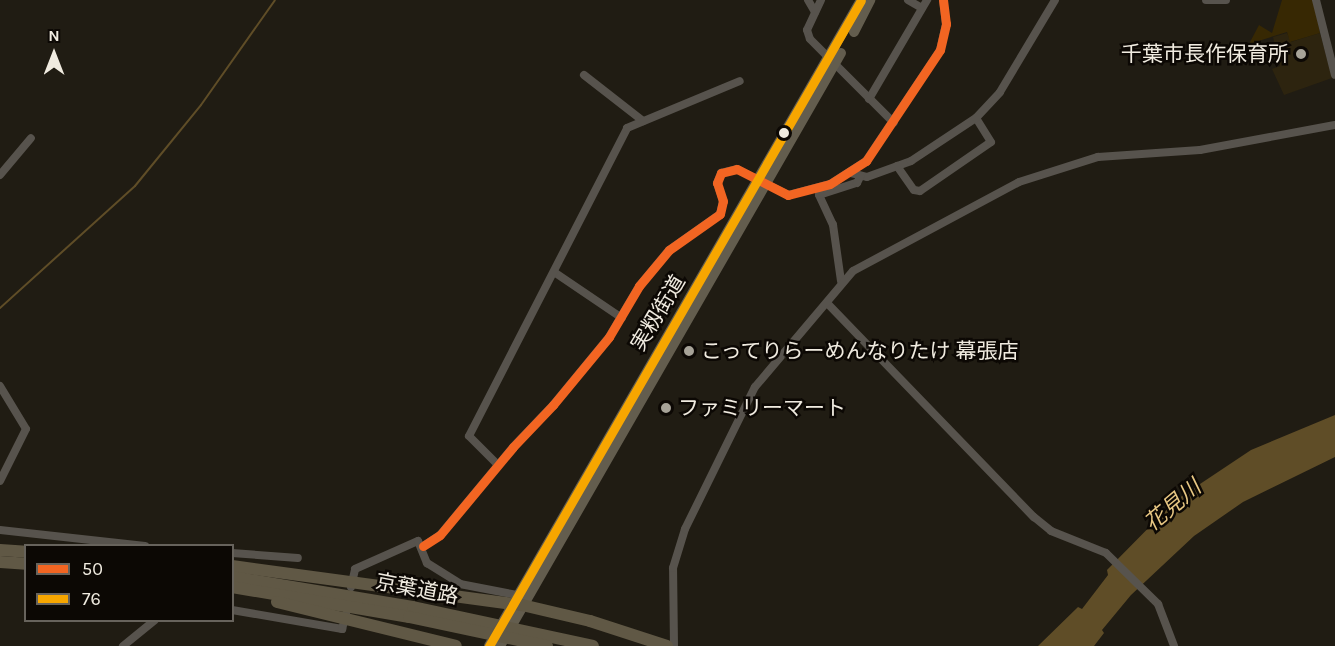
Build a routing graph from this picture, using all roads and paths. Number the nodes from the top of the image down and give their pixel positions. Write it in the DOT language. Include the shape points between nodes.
graph roads {
  1 [pos="808,0"];
  2 [pos="821,0"];
  3 [pos="861,0"];
  4 [pos="870,0"];
  5 [pos="908,0"];
  6 [pos="943,0"];
  7 [pos="1055,0"];
  8 [pos="1206,0"];
  9 [pos="1226,0"];
  10 [pos="1316,0"];
  11 [pos="924,4"];
  12 [pos="815,12"];
  13 [pos="832,62"];
  14 [pos="584,75"];
  15 [pos="1335,75"];
  16 [pos="740,81"];
  17 [pos="869,99"];
  18 [pos="976,118"];
  19 [pos="643,121"];
  20 [pos="894,123"];
  21 [pos="1335,125"];
  22 [pos="31,138"];
  23 [pos="897,166"];
  24 [pos="851,173"];
  25 [pos="0,175"];
  26 [pos="860,177"];
  27 [pos="762,184"];
  28 [pos="554,272"];
  29 [pos="841,281"];
  30 [pos="827,303"];
  31 [pos="622,318"];
  32 [pos="0,386"];
  33 [pos="498,465"];
  34 [pos="0,481"];
  35 [pos="0,530"];
  36 [pos="127,544"];
  37 [pos="423,546"];
  38 [pos="0,550"];
  39 [pos="24,552"];
  40 [pos="234,552"];
  41 [pos="298,558"];
  42 [pos="0,562"];
  43 [pos="24,564"];
  44 [pos="234,566"];
  45 [pos="234,578"];
  46 [pos="234,587"];
  47 [pos="234,594"];
  48 [pos="514,607"];
  49 [pos="234,610"];
  50 [pos="154,622"];
  51 [pos="495,645"];
  52 [pos="123,646"];
  53 [pos="456,646"];
  54 [pos="547,646"];
  55 [pos="593,646"];
  56 [pos="667,646"];
  57 [pos="674,646"];
  58 [pos="1174,646"];
  1 -- 12 [label="street"];
  2 -- 12 [label="street"];
  3 -- 13 [label="main road, 実籾街道"];
  4 -- 13 [label="main road, 実籾街道"];
  5 -- 11 [label="street"];
  6 -- 20 [label="street" via="946,24 940,50"];
  7 -- 18 [label="street" via="1000,92"];
  8 -- 9 [label="street"];
  10 -- 15 [label="street"];
  11 -- 17 [label="street"];
  12 -- 13 [label="street" via="807,30 810,39"];
  13 -- 17 [label="street"];
  13 -- 27 [label="main road, 実籾街道"];
  14 -- 19 [label="street"];
  16 -- 19 [label="street"];
  17 -- 20 [label="street"];
  18 -- 23 [label="street"];
  18 -- 23 [label="street" via="991,142 920,191 914,190"];
  19 -- 28 [label="street" via="627,128"];
  20 -- 24 [label="street" via="874,151"];
  21 -- 29 [label="street" via="1200,150 1098,157 1014,184 867,262"];
  22 -- 25 [label="street"];
  23 -- 26 [label="street"];
  24 -- 26 [label="street"];
  24 -- 27 [label="street" via="830,184 788,195"];
  26 -- 29 [label="street" via="857,183 819,195 833,225"];
  27 -- 31 [label="street" via="735,168 722,172 717,183 723,201 720,214 669,250 639,286"];
  27 -- 48 [label="main road, 実籾街道"];
  28 -- 31 [label="street"];
  28 -- 33 [label="street" via="469,436"];
  29 -- 30 [label="street"];
  30 -- 57 [label="street" via="755,387 685,529 673,568"];
  30 -- 58 [label="street" via="1035,518 1051,531 1112,558 1158,604"];
  31 -- 33 [label="street" via="553,405"];
  32 -- 34 [label="street" via="26,429"];
  33 -- 37 [label="street" via="440,535"];
  35 -- 36 [label="street"];
  37 -- 48 [label="street" via="422,558 427,563 460,584"];
  37 -- 49 [label="street" via="413,541 355,569 342,629"];
  38 -- 39 [label="highway"];
  40 -- 41 [label="street"];
  42 -- 43 [label="highway"];
  44 -- 48 [label="highway"];
  45 -- 55 [label="highway, 京葉道路" via="413,607"];
  46 -- 54 [label="highway, 京葉道路" via="409,617"];
  47 -- 53 [label="highway" via="303,607"];
  48 -- 51 [label="main road, 実籾街道"];
  48 -- 56 [label="highway" via="616,628"];
  50 -- 52 [label="street"];
}
